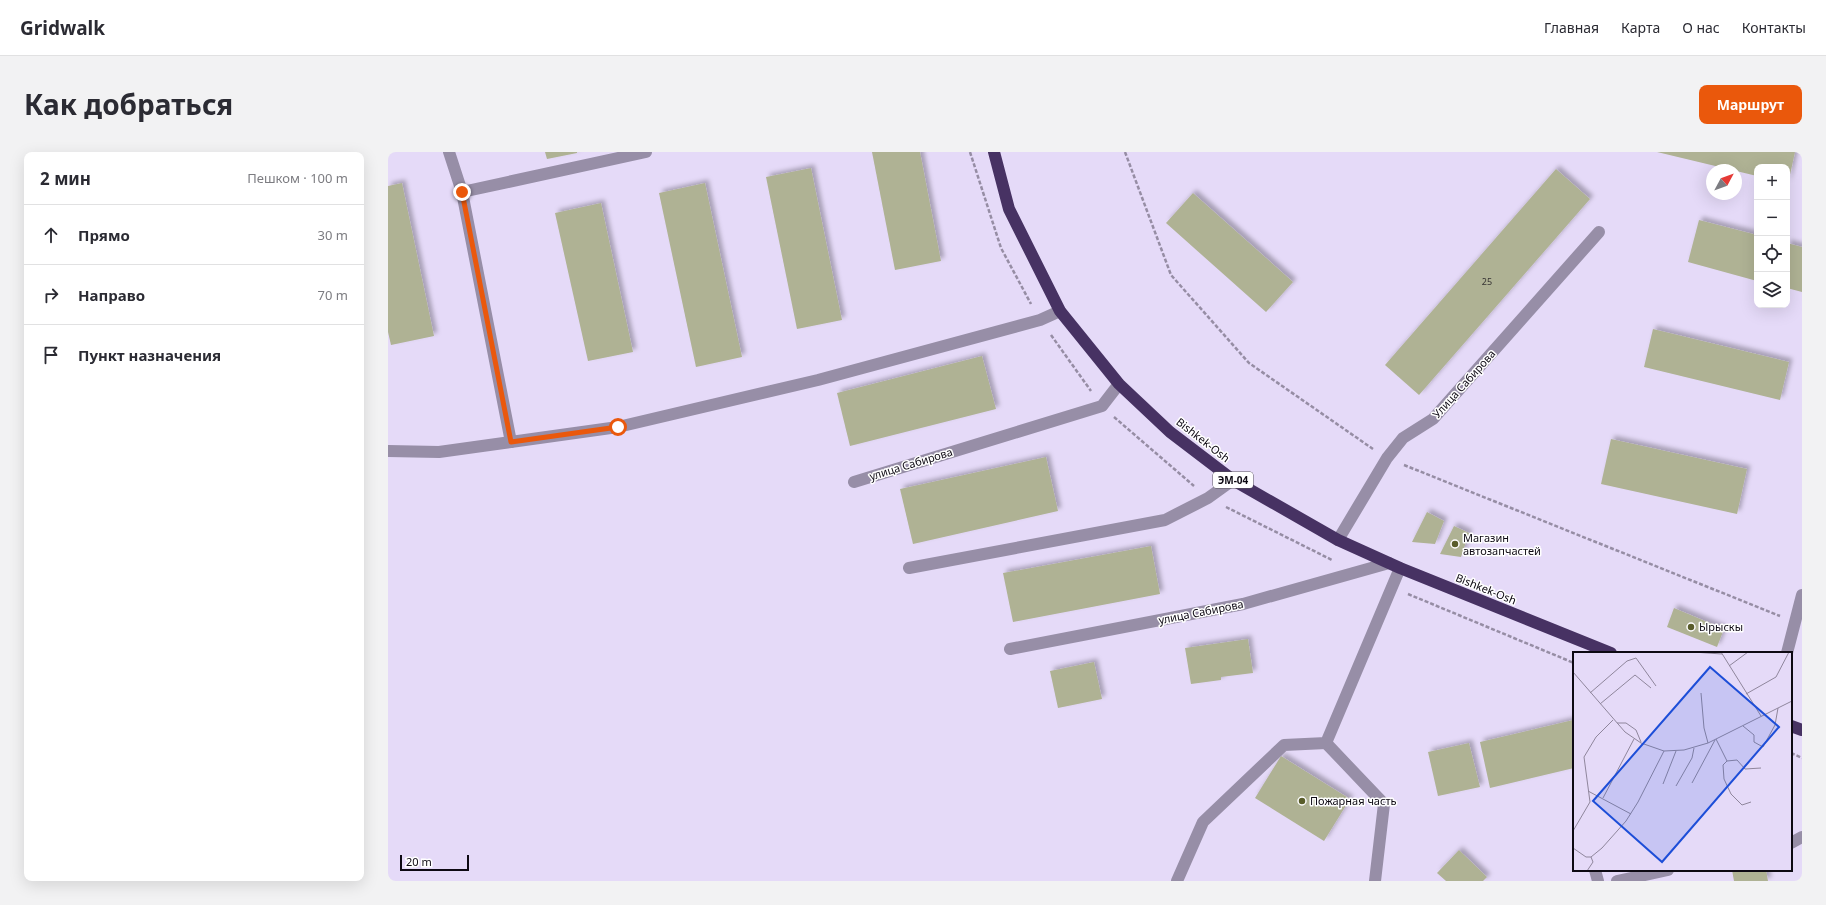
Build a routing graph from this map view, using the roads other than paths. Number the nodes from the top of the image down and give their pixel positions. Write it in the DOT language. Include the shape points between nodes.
graph roads {
  1 [pos="449,152"];
  2 [pos="646,152"];
  3 [pos="994,152"];
  4 [pos="462,192"];
  5 [pos="1599,232"];
  6 [pos="1060,311"];
  7 [pos="1119,384"];
  8 [pos="511,442"];
  9 [pos="388,451"];
  10 [pos="1233,480"];
  11 [pos="854,482"];
  12 [pos="1338,540"];
  13 [pos="1394,566"];
  14 [pos="909,568"];
  15 [pos="1802,595"];
  16 [pos="1010,649"];
  17 [pos="1609,652"];
  18 [pos="1787,652"];
  19 [pos="1792,726"];
  20 [pos="1802,730"];
  21 [pos="1326,743"];
  22 [pos="1802,837"];
  23 [pos="1792,842"];
  24 [pos="1595,871"];
  25 [pos="1663,871"];
  26 [pos="1177,881"];
  27 [pos="1375,881"];
  28 [pos="1598,881"];
  29 [pos="1617,881"];
  1 -- 4 [label="street"];
  2 -- 4 [label="street"];
  3 -- 6 [label="highway, Bishkek-Osh / ЭМ-04" via="1010,209"];
  4 -- 8 [label="street"];
  5 -- 12 [label="street, Улица Сабирова" via="1432,420 1403,438 1387,458"];
  6 -- 7 [label="highway, Bishkek-Osh / ЭМ-04"];
  6 -- 8 [label="street" via="1040,320 818,380 618,427"];
  7 -- 10 [label="highway, Bishkek-Osh / ЭМ-04" via="1170,432"];
  7 -- 11 [label="street, улица Сабирова" via="1102,406"];
  8 -- 9 [label="street" via="439,452"];
  10 -- 12 [label="highway, Bishkek-Osh / ЭМ-04"];
  10 -- 14 [label="street" via="1208,498 1165,520"];
  12 -- 13 [label="highway, Bishkek-Osh / ЭМ-04"];
  13 -- 16 [label="street, улица Сабирова" via="1243,604"];
  13 -- 17 [label="highway, Bishkek-Osh / ЭМ-04"];
  13 -- 21 [label="street"];
  15 -- 18 [label="street"];
  19 -- 20 [label="highway"];
  21 -- 26 [label="street" via="1284,745 1203,822"];
  21 -- 27 [label="street" via="1384,804"];
  22 -- 23 [label="street"];
  24 -- 28 [label="street"];
  25 -- 29 [label="street"];
}
